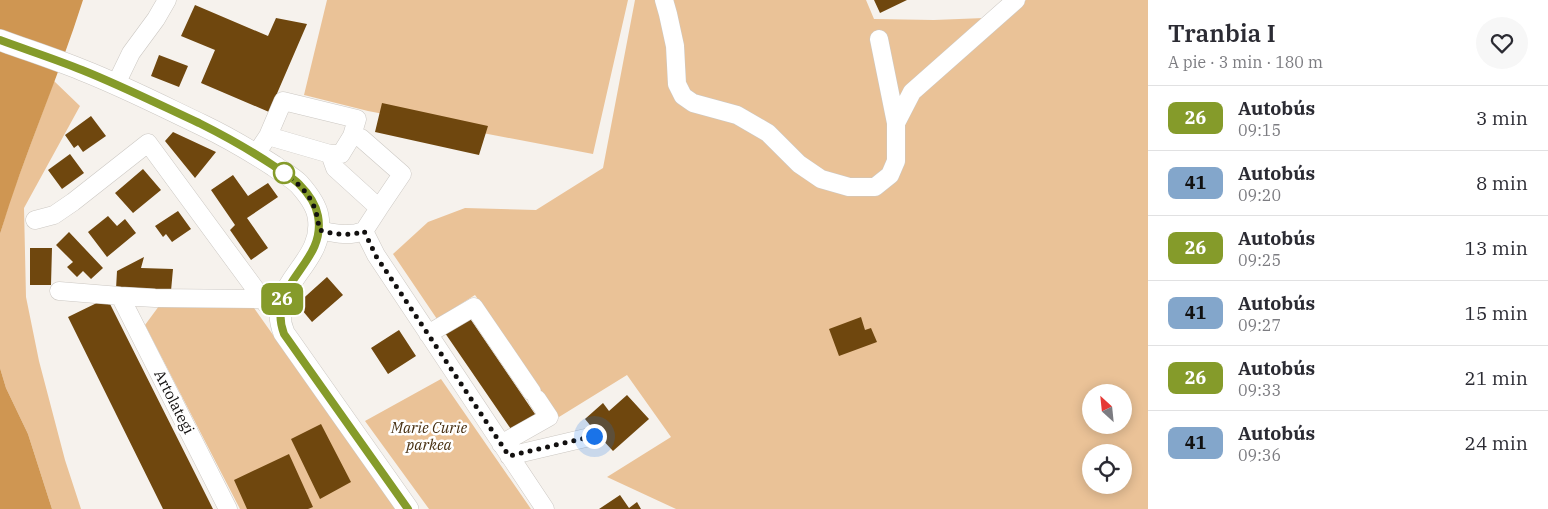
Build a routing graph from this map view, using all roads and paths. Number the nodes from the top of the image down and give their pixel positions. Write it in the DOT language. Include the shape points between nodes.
graph roads {
  1 [pos="167,0"];
  2 [pos="664,0"];
  3 [pos="1016,0"];
  4 [pos="879,39"];
  5 [pos="0,40"];
  6 [pos="116,84"];
  7 [pos="896,124"];
  8 [pos="268,136"];
  9 [pos="352,136"];
  10 [pos="256,154"];
  11 [pos="330,154"];
  12 [pos="379,208"];
  13 [pos="35,220"];
  14 [pos="319,230"];
  15 [pos="364,231"];
  16 [pos="59,291"];
  17 [pos="120,296"];
  18 [pos="260,299"];
  19 [pos="280,320"];
  20 [pos="428,334"];
  21 [pos="594,436"];
  22 [pos="505,450"];
  23 [pos="228,509"];
  24 [pos="408,509"];
  25 [pos="545,509"];
  1 -- 6 [label="street" via="131,53"];
  2 -- 7 [label="street" via="675,46 677,84 683,96 693,103 736,115 768,133 799,164 820,179 848,187 875,187 890,175 896,161"];
  3 -- 7 [label="street" via="912,92"];
  4 -- 7 [label="street"];
  5 -- 6 [label="main road"];
  6 -- 10 [label="main road"];
  8 -- 9 [label="street" via="283,101 357,119"];
  8 -- 10 [label="street"];
  8 -- 11 [label="street"];
  9 -- 11 [label="street" via="341,154"];
  9 -- 12 [label="street" via="361,138 402,174"];
  10 -- 14 [label="main road" via="308,194 316,207"];
  11 -- 12 [label="street" via="335,168"];
  12 -- 15 [label="street"];
  13 -- 18 [label="street" via="54,215 148,143"];
  14 -- 15 [label="street" via="354,235"];
  14 -- 19 [label="main road" via="313,251 284,294"];
  15 -- 20 [label="street" via="376,256"];
  16 -- 17 [label="street"];
  17 -- 18 [label="street"];
  17 -- 23 [label="street, Artolategi"];
  18 -- 19 [label="street"];
  19 -- 24 [label="main road" via="284,334"];
  20 -- 22 [label="street"];
  20 -- 22 [label="street" via="474,307 549,417"];
  21 -- 22 [label="street"];
  22 -- 25 [label="street"];
}
